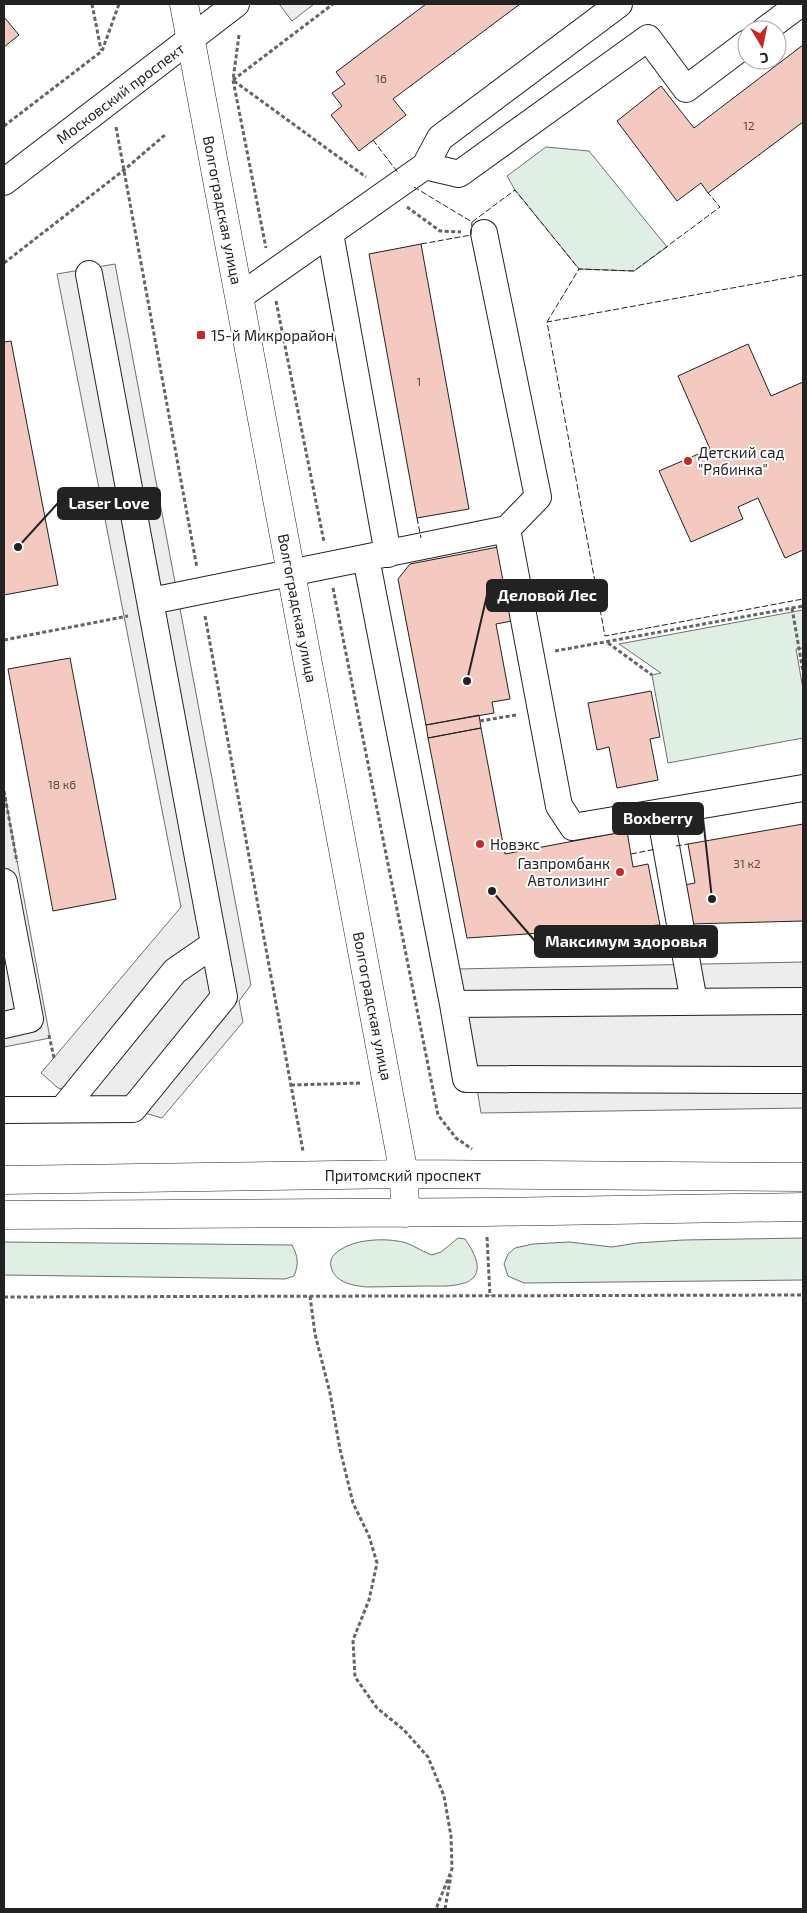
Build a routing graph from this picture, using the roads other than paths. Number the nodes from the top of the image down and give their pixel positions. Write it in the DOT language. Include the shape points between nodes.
graph roads {
  1 [pos="184,4"];
  2 [pos="236,4"];
  3 [pos="619,4"];
  4 [pos="800,4"];
  5 [pos="778,20"];
  6 [pos="191,39"];
  7 [pos="737,51"];
  8 [pos="426,166"];
  9 [pos="4,182"];
  10 [pos="330,233"];
  11 [pos="484,233"];
  12 [pos="90,274"];
  13 [pos="239,297"];
  14 [pos="507,529"];
  15 [pos="377,556"];
  16 [pos="291,573"];
  17 [pos="152,606"];
  18 [pos="803,788"];
  19 [pos="660,813"];
  20 [pos="4,882"];
  21 [pos="214,944"];
  22 [pos="803,1001"];
  23 [pos="694,1002"];
  24 [pos="453,1004"];
  25 [pos="4,1025"];
  26 [pos="803,1080"];
  27 [pos="4,1110"];
  28 [pos="62,1110"];
  29 [pos="404,1174"];
  30 [pos="803,1176"];
  31 [pos="4,1180"];
  32 [pos="803,1207"];
  33 [pos="405,1213"];
  34 [pos="4,1215"];
  1 -- 6 [label="main road, Волгоградская улица"];
  2 -- 6 [label="street, Московский проспект"];
  3 -- 8 [label="street" via="440,138"];
  4 -- 5 [label="street"];
  6 -- 9 [label="street, Московский проспект"];
  6 -- 13 [label="main road, Волгоградская улица"];
  7 -- 8 [label="street" via="686,89 648,38 459,174"];
  8 -- 10 [label="street"];
  10 -- 13 [label="street"];
  10 -- 15 [label="street"];
  11 -- 14 [label="street" via="538,497"];
  12 -- 17 [label="street"];
  13 -- 16 [label="main road, Волгоградская улица"];
  14 -- 15 [label="street"];
  14 -- 19 [label="street" via="559,806 573,827"];
  15 -- 16 [label="street"];
  15 -- 24 [label="street"];
  16 -- 17 [label="street" via="201,591"];
  16 -- 29 [label="main road, Волгоградская улица"];
  17 -- 21 [label="street"];
  18 -- 19 [label="street"];
  19 -- 23 [label="street"];
  20 -- 25 [label="street" via="30,1019"];
  21 -- 28 [label="street" via="175,971"];
  21 -- 28 [label="street" via="224,997 133,1109"];
  22 -- 23 [label="street"];
  23 -- 24 [label="street"];
  24 -- 26 [label="street" via="466,1079"];
  27 -- 28 [label="street"];
  29 -- 30 [label="main road, Притомский проспект"];
  29 -- 31 [label="main road, Притомский проспект"];
  29 -- 33 [label="main road, Волгоградская улица"];
  32 -- 33 [label="main road"];
  33 -- 34 [label="main road"];
}
